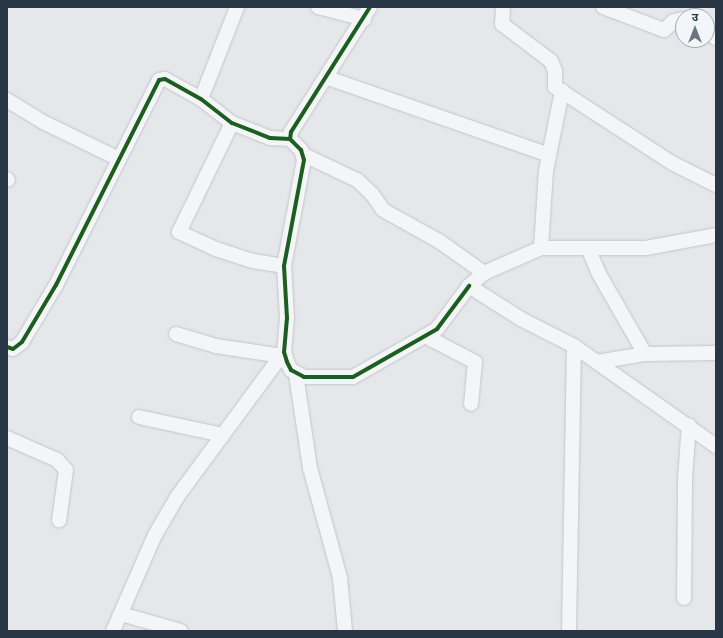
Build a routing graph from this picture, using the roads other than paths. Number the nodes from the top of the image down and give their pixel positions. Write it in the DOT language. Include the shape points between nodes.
graph roads {
  1 [pos="237,7"];
  2 [pos="318,7"];
  3 [pos="503,7"];
  4 [pos="604,7"];
  5 [pos="367,13"];
  6 [pos="675,21"];
  7 [pos="328,78"];
  8 [pos="562,92"];
  9 [pos="201,99"];
  10 [pos="7,100"];
  11 [pos="232,124"];
  12 [pos="290,139"];
  13 [pos="304,155"];
  14 [pos="549,155"];
  15 [pos="119,159"];
  16 [pos="716,185"];
  17 [pos="716,234"];
  18 [pos="541,248"];
  19 [pos="588,248"];
  20 [pos="284,266"];
  21 [pos="484,273"];
  22 [pos="469,286"];
  23 [pos="176,334"];
  24 [pos="425,336"];
  25 [pos="574,346"];
  26 [pos="7,347"];
  27 [pos="716,353"];
  28 [pos="283,354"];
  29 [pos="645,354"];
  30 [pos="597,362"];
  31 [pos="296,374"];
  32 [pos="471,404"];
  33 [pos="139,417"];
  34 [pos="689,425"];
  35 [pos="222,435"];
  36 [pos="7,438"];
  37 [pos="716,446"];
  38 [pos="59,521"];
  39 [pos="684,598"];
  40 [pos="121,614"];
  41 [pos="113,631"];
  42 [pos="181,631"];
  43 [pos="345,631"];
  44 [pos="569,631"];
  1 -- 9 [label="street"];
  2 -- 5 [label="street"];
  3 -- 8 [label="street" via="502,24 551,61 555,71 553,84"];
  4 -- 6 [label="street" via="664,30"];
  5 -- 7 [label="street"];
  7 -- 12 [label="street" via="291,132"];
  7 -- 14 [label="street"];
  8 -- 14 [label="street"];
  8 -- 16 [label="street" via="672,163"];
  9 -- 11 [label="street"];
  9 -- 15 [label="street" via="164,79 159,80"];
  10 -- 15 [label="street" via="49,125"];
  11 -- 12 [label="street" via="270,138"];
  11 -- 20 [label="street" via="179,232 231,254"];
  12 -- 13 [label="street"];
  13 -- 20 [label="street"];
  13 -- 21 [label="street" via="357,180 372,194 383,210 439,241"];
  14 -- 18 [label="street"];
  15 -- 26 [label="street" via="22,342 13,349"];
  17 -- 19 [label="street" via="646,248"];
  18 -- 19 [label="street"];
  18 -- 21 [label="street"];
  19 -- 29 [label="street" via="599,274"];
  20 -- 28 [label="street" via="287,318"];
  21 -- 22 [label="street"];
  22 -- 24 [label="street" via="437,329"];
  22 -- 25 [label="street" via="521,319"];
  23 -- 28 [label="street" via="216,346"];
  24 -- 31 [label="street" via="353,377 334,379"];
  24 -- 32 [label="street" via="476,362"];
  25 -- 30 [label="street"];
  25 -- 44 [label="street"];
  27 -- 29 [label="street"];
  28 -- 31 [label="street"];
  28 -- 35 [label="street"];
  29 -- 30 [label="street"];
  30 -- 34 [label="street"];
  31 -- 43 [label="street" via="310,468 340,578"];
  33 -- 35 [label="street"];
  34 -- 37 [label="street"];
  34 -- 39 [label="street" via="685,478"];
  35 -- 40 [label="street" via="177,497 159,528"];
  36 -- 38 [label="street" via="57,460 66,470"];
  40 -- 41 [label="street"];
  40 -- 42 [label="street"];
}
